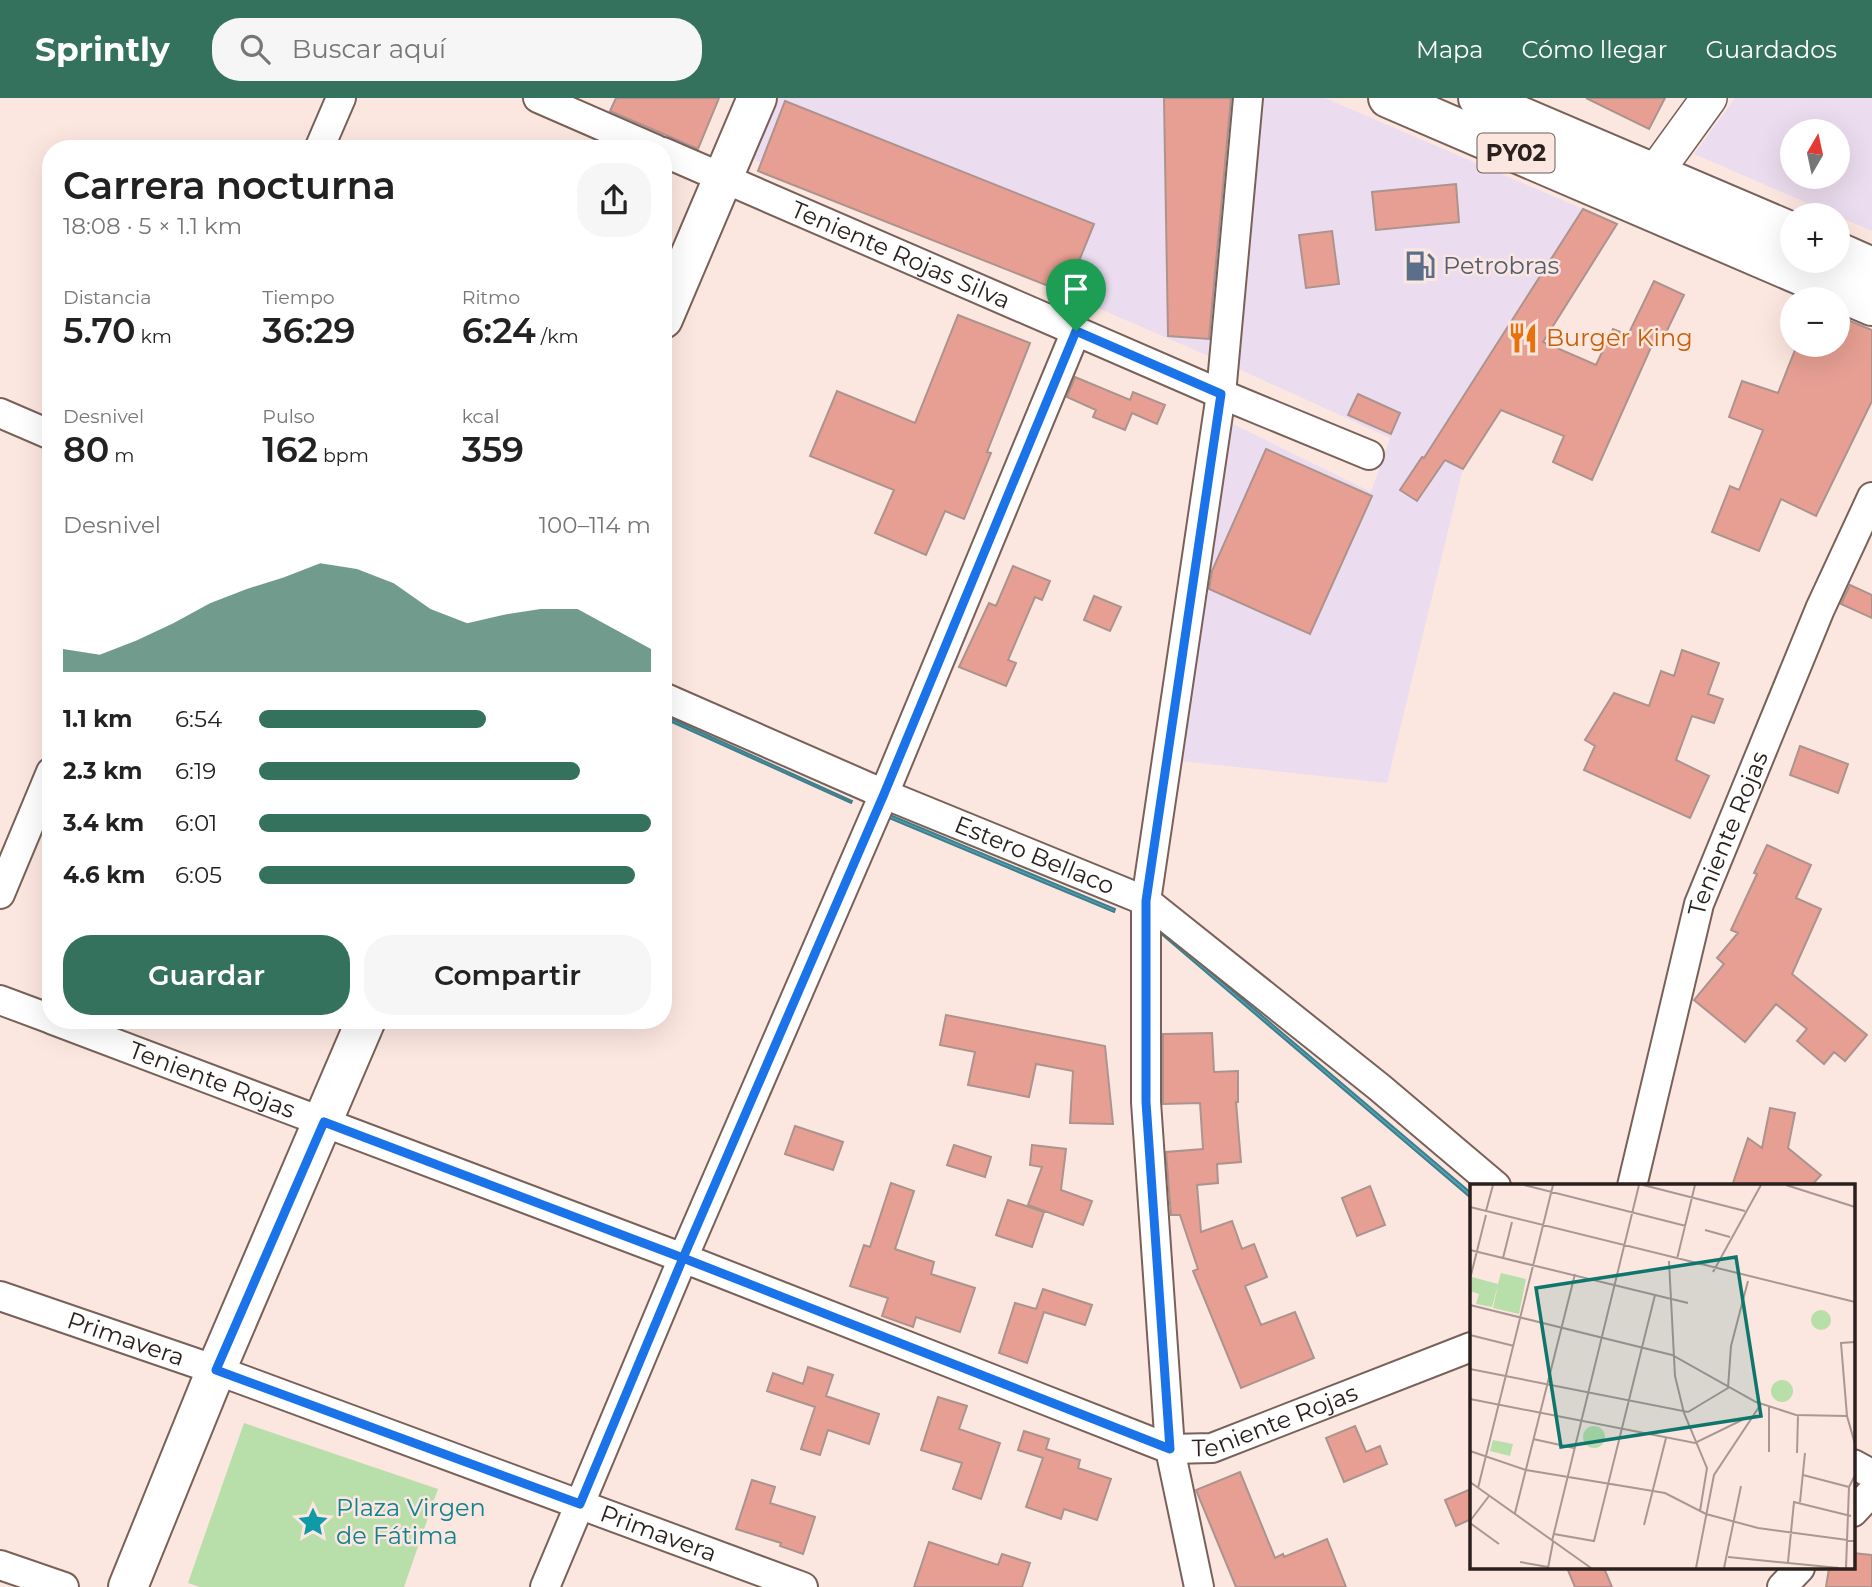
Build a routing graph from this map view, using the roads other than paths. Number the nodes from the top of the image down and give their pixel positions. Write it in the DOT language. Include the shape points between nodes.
graph roads {
  1 [pos="341,98"];
  2 [pos="538,98"];
  3 [pos="757,98"];
  4 [pos="1248,98"];
  5 [pos="1388,98"];
  6 [pos="1478,98"];
  7 [pos="1709,98"];
  8 [pos="323,140"];
  9 [pos="634,140"];
  10 [pos="672,156"];
  11 [pos="724,179"];
  12 [pos="1649,190"];
  13 [pos="1780,228"];
  14 [pos="1850,257"];
  15 [pos="1872,267"];
  16 [pos="672,298"];
  17 [pos="1872,306"];
  18 [pos="1076,331"];
  19 [pos="1221,394"];
  20 [pos="0,413"];
  21 [pos="42,431"];
  22 [pos="1369,455"];
  23 [pos="1872,497"];
  24 [pos="672,701"];
  25 [pos="42,794"];
  26 [pos="884,794"];
  27 [pos="0,894"];
  28 [pos="1146,901"];
  29 [pos="0,1000"];
  30 [pos="42,1016"];
  31 [pos="76,1029"];
  32 [pos="362,1029"];
  33 [pos="324,1122"];
  34 [pos="1494,1184"];
  35 [pos="1632,1184"];
  36 [pos="683,1258"];
  37 [pos="0,1296"];
  38 [pos="1470,1347"];
  39 [pos="216,1370"];
  40 [pos="1170,1449"];
  41 [pos="1854,1465"];
  42 [pos="1872,1474"];
  43 [pos="1872,1492"];
  44 [pos="580,1504"];
  45 [pos="1854,1511"];
  46 [pos="0,1564"];
  47 [pos="1798,1570"];
  48 [pos="64,1587"];
  49 [pos="128,1587"];
  50 [pos="545,1587"];
  51 [pos="803,1587"];
  52 [pos="1199,1587"];
  53 [pos="1782,1587"];
  1 -- 8 [label="street"];
  2 -- 9 [label="street"];
  3 -- 11 [label="main road"];
  4 -- 19 [label="street"];
  5 -- 12 [label="main road, PY02"];
  6 -- 12 [label="main road, PY02"];
  7 -- 12 [label="street"];
  10 -- 11 [label="street, Teniente Rojas Silva"];
  11 -- 16 [label="main road"];
  11 -- 18 [label="street, Teniente Rojas Silva"];
  12 -- 13 [label="main road, PY02"];
  12 -- 17 [label="main road, PY02"];
  14 -- 15 [label="main road"];
  18 -- 19 [label="street, Teniente Rojas Silva"];
  18 -- 26 [label="street"];
  19 -- 22 [label="street, Teniente Rojas Silva"];
  19 -- 28 [label="street"];
  20 -- 21 [label="street"];
  23 -- 35 [label="street, Teniente Rojas" via="1820,609 1699,904"];
  24 -- 26 [label="street, Estero Bellaco"];
  25 -- 27 [label="street"];
  26 -- 28 [label="street, Estero Bellaco"];
  26 -- 36 [label="street"];
  28 -- 34 [label="street, Estero Bellaco"];
  28 -- 40 [label="street" via="1146,1102"];
  29 -- 30 [label="street, Teniente Rojas"];
  31 -- 33 [label="street, Teniente Rojas"];
  32 -- 33 [label="main road"];
  33 -- 36 [label="street, Teniente Rojas"];
  33 -- 39 [label="main road"];
  36 -- 40 [label="street, Teniente Rojas"];
  36 -- 44 [label="street"];
  37 -- 39 [label="street, Primavera"];
  38 -- 40 [label="street, Teniente Rojas" via="1212,1448"];
  39 -- 44 [label="street, Primavera"];
  39 -- 49 [label="main road"];
  40 -- 52 [label="street"];
  41 -- 42 [label="street"];
  43 -- 45 [label="street"];
  44 -- 50 [label="street"];
  44 -- 51 [label="street, Primavera"];
  46 -- 48 [label="street"];
  47 -- 53 [label="street"];
}
